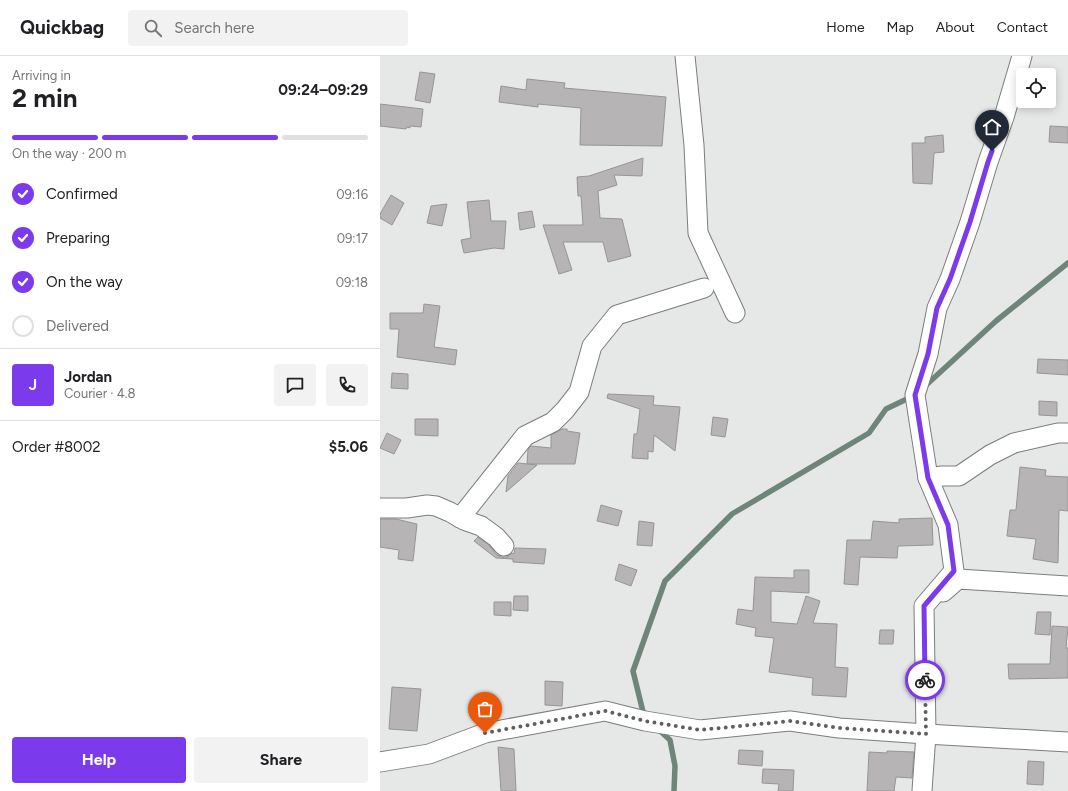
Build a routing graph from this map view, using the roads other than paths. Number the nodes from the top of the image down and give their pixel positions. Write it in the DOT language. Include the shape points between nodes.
graph roads {
  1 [pos="685,56"];
  2 [pos="1022,56"];
  3 [pos="704,288"];
  4 [pos="735,313"];
  5 [pos="1068,433"];
  6 [pos="928,478"];
  7 [pos="380,508"];
  8 [pos="460,518"];
  9 [pos="504,546"];
  10 [pos="1068,586"];
  11 [pos="924,606"];
  12 [pos="926,734"];
  13 [pos="1068,742"];
  14 [pos="380,762"];
  15 [pos="922,791"];
  1 -- 4 [label="street" via="694,145 698,233"];
  2 -- 6 [label="street" via="970,222 937,308 928,354 915,395"];
  3 -- 8 [label="street" via="617,316 592,346 579,392 553,422 524,436"];
  5 -- 6 [label="street" via="1014,443 990,455 959,476"];
  6 -- 11 [label="street" via="948,525 954,571"];
  7 -- 8 [label="street" via="436,506"];
  8 -- 9 [label="street" via="481,526 496,536"];
  10 -- 11 [label="street" via="958,580"];
  11 -- 12 [label="street"];
  12 -- 13 [label="street"];
  12 -- 14 [label="street" via="840,728 790,721 700,730 605,711 485,733 429,754"];
  12 -- 15 [label="street"];
}
